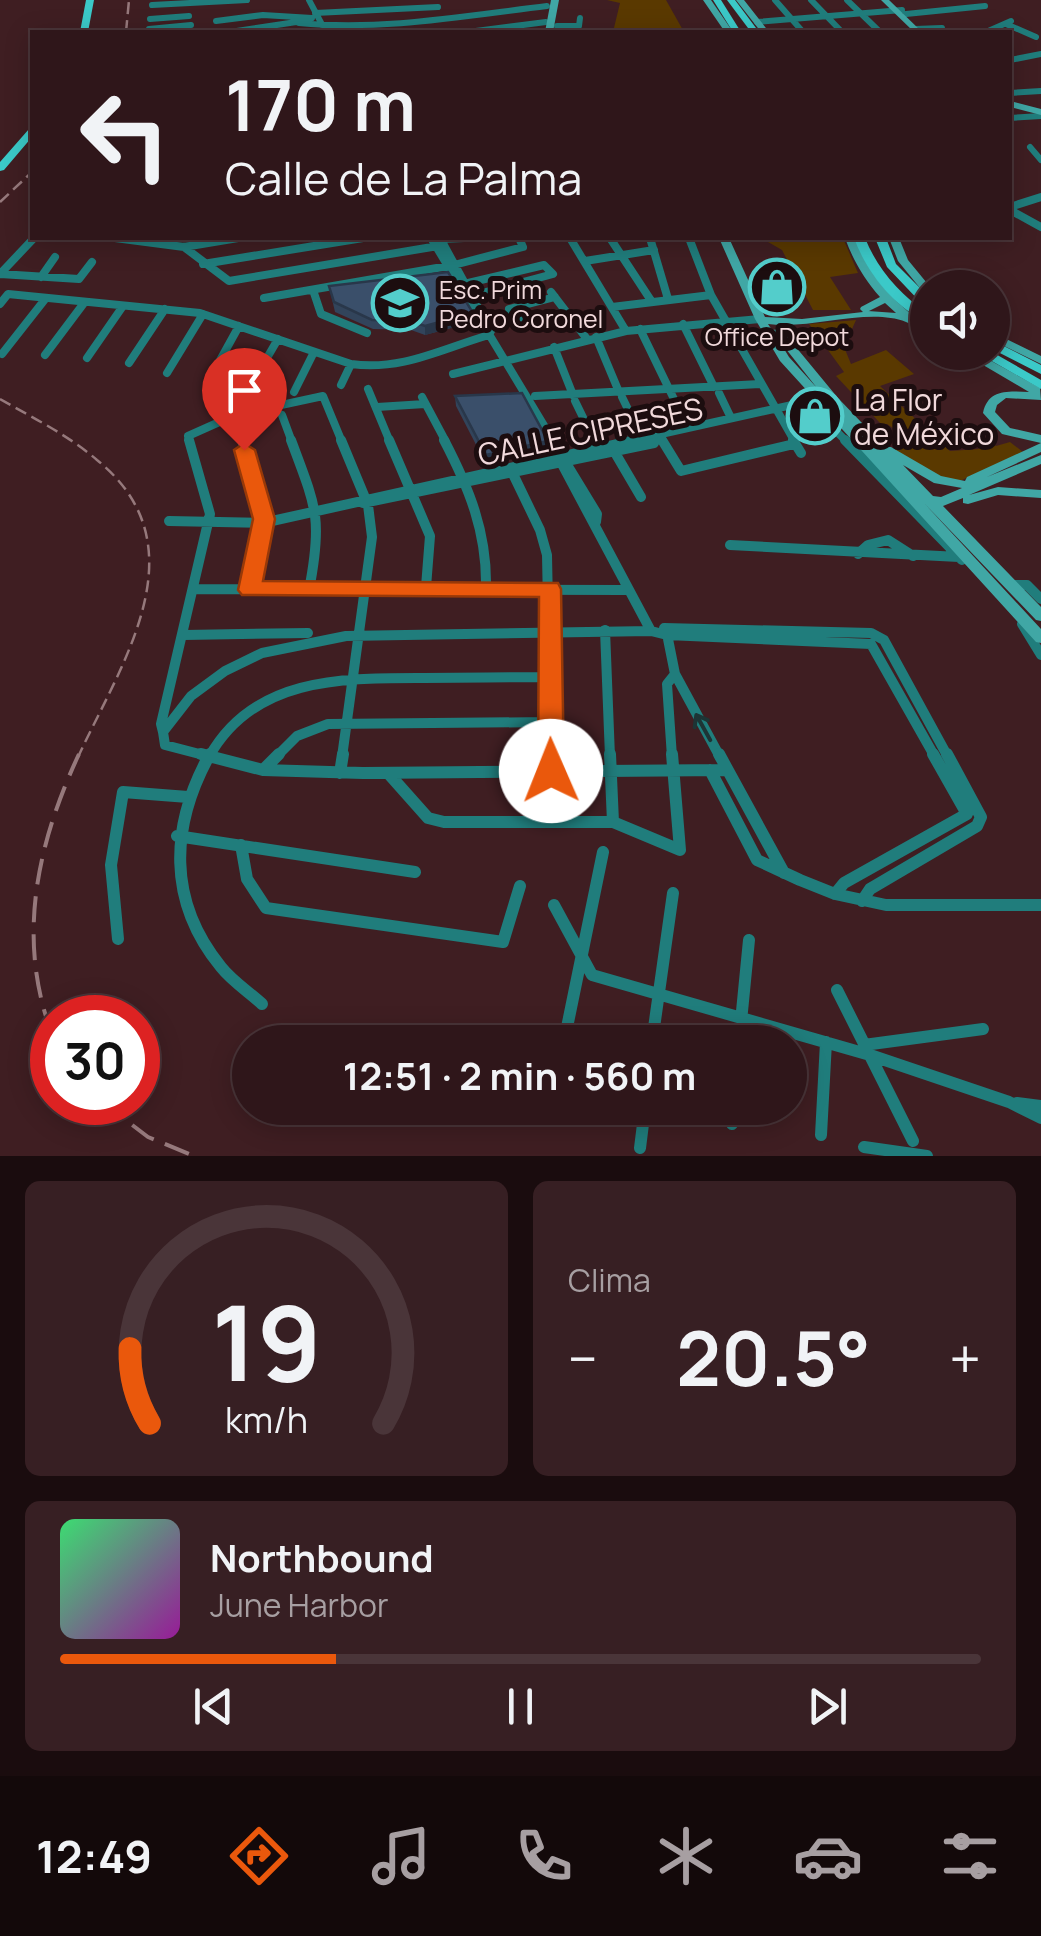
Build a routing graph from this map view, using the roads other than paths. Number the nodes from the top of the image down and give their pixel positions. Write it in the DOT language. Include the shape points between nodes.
graph roads {
  1 [pos="94,0"];
  2 [pos="247,0"];
  3 [pos="309,0"];
  4 [pos="476,0"];
  5 [pos="511,0"];
  6 [pos="707,0"];
  7 [pos="716,0"];
  8 [pos="730,0"];
  9 [pos="740,0"];
  10 [pos="775,0"];
  11 [pos="812,0"];
  12 [pos="848,0"];
  13 [pos="941,0"];
  14 [pos="977,0"];
  15 [pos="552,2"];
  16 [pos="187,3"];
  17 [pos="437,3"];
  18 [pos="152,5"];
  19 [pos="896,7"];
  20 [pos="513,10"];
  21 [pos="954,10"];
  22 [pos="480,14"];
  23 [pos="860,14"];
  24 [pos="717,15"];
  25 [pos="190,16"];
  26 [pos="827,17"];
  27 [pos="317,18"];
  28 [pos="580,18"];
  29 [pos="150,19"];
  30 [pos="441,19"];
  31 [pos="792,20"];
  32 [pos="216,21"];
  33 [pos="756,27"];
  34 [pos="942,28"];
  35 [pos="149,29"];
  36 [pos="192,29"];
  37 [pos="551,29"];
  38 [pos="87,30"];
  39 [pos="245,30"];
  40 [pos="325,30"];
  41 [pos="523,30"];
  42 [pos="732,30"];
  43 [pos="801,30"];
  44 [pos="840,30"];
  45 [pos="878,30"];
  46 [pos="919,30"];
  47 [pos="927,30"];
  48 [pos="991,30"];
  49 [pos="1036,36"];
  50 [pos="1041,54"];
  51 [pos="1012,60"];
  52 [pos="1012,93"];
  53 [pos="1038,96"];
  54 [pos="1012,107"];
  55 [pos="1041,114"];
  56 [pos="1012,118"];
  57 [pos="30,132"];
  58 [pos="30,142"];
  59 [pos="1030,147"];
  60 [pos="1041,160"];
  61 [pos="0,168"];
  62 [pos="0,177"];
  63 [pos="1041,197"];
  64 [pos="1012,208"];
  65 [pos="1012,210"];
  66 [pos="1041,227"];
  67 [pos="32,240"];
  68 [pos="224,240"];
  69 [pos="350,240"];
  70 [pos="520,240"];
  71 [pos="571,240"];
  72 [pos="611,240"];
  73 [pos="651,240"];
  74 [pos="690,240"];
  75 [pos="725,240"];
  76 [pos="735,240"];
  77 [pos="851,240"];
  78 [pos="861,240"];
  79 [pos="882,240"];
  80 [pos="895,240"];
  81 [pos="171,241"];
  82 [pos="438,241"];
  83 [pos="184,246"];
  84 [pos="654,250"];
  85 [pos="621,254"];
  86 [pos="55,257"];
  87 [pos="584,260"];
  88 [pos="92,262"];
  89 [pos="203,264"];
  90 [pos="332,264"];
  91 [pos="450,266"];
  92 [pos="911,270"];
  93 [pos="0,274"];
  94 [pos="40,277"];
  95 [pos="464,284"];
  96 [pos="339,285"];
  97 [pos="910,285"];
  98 [pos="314,290"];
  99 [pos="711,295"];
  100 [pos="471,296"];
  101 [pos="46,298"];
  102 [pos="264,298"];
  103 [pos="886,298"];
  104 [pos="668,299"];
  105 [pos="84,302"];
  106 [pos="652,302"];
  107 [pos="0,304"];
  108 [pos="910,304"];
  109 [pos="124,306"];
  110 [pos="612,307"];
  111 [pos="164,310"];
  112 [pos="566,312"];
  113 [pos="202,314"];
  114 [pos="818,318"];
  115 [pos="724,319"];
  116 [pos="767,319"];
  117 [pos="910,320"];
  118 [pos="683,324"];
  119 [pos="238,326"];
  120 [pos="640,329"];
  121 [pos="626,331"];
  122 [pos="368,333"];
  123 [pos="490,336"];
  124 [pos="278,338"];
  125 [pos="592,338"];
  126 [pos="554,347"];
  127 [pos="1010,347"];
  128 [pos="314,352"];
  129 [pos="1010,352"];
  130 [pos="2,354"];
  131 [pos="45,355"];
  132 [pos="87,358"];
  133 [pos="504,360"];
  134 [pos="129,363"];
  135 [pos="350,364"];
  136 [pos="1041,365"];
  137 [pos="1010,368"];
  138 [pos="1001,370"];
  139 [pos="166,373"];
  140 [pos="453,374"];
  141 [pos="208,382"];
  142 [pos="760,384"];
  143 [pos="341,385"];
  144 [pos="250,388"];
  145 [pos="368,389"];
  146 [pos="669,390"];
  147 [pos="716,390"];
  148 [pos="1041,391"];
  149 [pos="294,392"];
  150 [pos="620,395"];
  151 [pos="536,396"];
  152 [pos="574,398"];
  153 [pos="827,403"];
  154 [pos="377,407"];
  155 [pos="776,412"];
  156 [pos="282,414"];
  157 [pos="235,416"];
  158 [pos="731,418"];
  159 [pos="688,428"];
  160 [pos="642,438"];
  161 [pos="661,438"];
  162 [pos="1041,443"];
  163 [pos="794,444"];
  164 [pos="877,446"];
  165 [pos="599,451"];
  166 [pos="614,451"];
  167 [pos="801,454"];
  168 [pos="564,458"];
  169 [pos="1041,458"];
  170 [pos="513,474"];
  171 [pos="464,481"];
  172 [pos="414,491"];
  173 [pos="1041,494"];
  174 [pos="641,497"];
  175 [pos="947,500"];
  176 [pos="363,502"];
  177 [pos="317,510"];
  178 [pos="169,521"];
  179 [pos="208,522"];
  180 [pos="263,523"];
  181 [pos="730,545"];
  182 [pos="973,545"];
  183 [pos="959,558"];
  184 [pos="991,584"];
  185 [pos="1012,585"];
  186 [pos="486,587"];
  187 [pos="426,588"];
  188 [pos="194,589"];
  189 [pos="366,589"];
  190 [pos="550,589"];
  191 [pos="250,590"];
  192 [pos="308,590"];
  193 [pos="628,590"];
  194 [pos="1041,599"];
  195 [pos="1041,616"];
  196 [pos="605,630"];
  197 [pos="660,631"];
  198 [pos="549,632"];
  199 [pos="341,633"];
  200 [pos="359,633"];
  201 [pos="184,634"];
  202 [pos="1041,638"];
  203 [pos="1041,655"];
  204 [pos="674,674"];
  205 [pos="549,677"];
  206 [pos="353,678"];
  207 [pos="923,721"];
  208 [pos="550,722"];
  209 [pos="347,724"];
  210 [pos="164,739"];
  211 [pos="210,758"];
  212 [pos="263,770"];
  213 [pos="673,770"];
  214 [pos="710,770"];
  215 [pos="726,770"];
  216 [pos="551,771"];
  217 [pos="612,772"];
  218 [pos="340,773"];
  219 [pos="388,773"];
  220 [pos="188,797"];
  221 [pos="552,822"];
  222 [pos="614,822"];
  223 [pos="177,836"];
  224 [pos="240,844"];
  225 [pos="603,852"];
  226 [pos="415,872"];
  227 [pos="784,874"];
  228 [pos="520,886"];
  229 [pos="673,893"];
  230 [pos="835,894"];
  231 [pos="862,901"];
  232 [pos="554,905"];
  233 [pos="1041,906"];
  234 [pos="118,939"];
  235 [pos="749,940"];
  236 [pos="580,952"];
  237 [pos="837,990"];
  238 [pos="658,993"];
  239 [pos="262,1004"];
  240 [pos="742,1018"];
  241 [pos="567,1025"];
  242 [pos="654,1025"];
  243 [pos="741,1025"];
  244 [pos="983,1029"];
  245 [pos="826,1042"];
  246 [pos="867,1050"];
  247 [pos="1009,1102"];
  248 [pos="1041,1106"];
  249 [pos="1041,1118"];
  250 [pos="642,1125"];
  251 [pos="821,1135"];
  252 [pos="913,1141"];
  253 [pos="864,1147"];
  254 [pos="640,1148"];
  255 [pos="927,1156"];
  1 -- 38 [label="main road"];
  2 -- 16 [label="street"];
  3 -- 27 [label="street"];
  4 -- 22 [label="street"];
  5 -- 20 [label="street"];
  6 -- 24 [label="main road"];
  7 -- 42 [label="main road"];
  8 -- 33 [label="main road"];
  9 -- 33 [label="main road"];
  10 -- 31 [label="street"];
  11 -- 26 [label="street"];
  12 -- 23 [label="street"];
  13 -- 21 [label="street"];
  14 -- 21 [label="street" via="985,6"];
  15 -- 20 [label="street"];
  15 -- 37 [label="main road"];
  16 -- 18 [label="street"];
  16 -- 25 [label="street"];
  17 -- 27 [label="street"];
  17 -- 30 [label="street"];
  19 -- 21 [label="street"];
  19 -- 23 [label="street"];
  19 -- 46 [label="main road"];
  20 -- 22 [label="street"];
  22 -- 30 [label="street"];
  23 -- 26 [label="street"];
  23 -- 45 [label="street"];
  24 -- 42 [label="main road"];
  25 -- 29 [label="street"];
  25 -- 36 [label="street"];
  26 -- 31 [label="street"];
  26 -- 44 [label="street"];
  27 -- 30 [label="street" via="343,27"];
  27 -- 32 [label="street"];
  27 -- 39 [label="street"];
  27 -- 40 [label="street"];
  28 -- 37 [label="street" via="580,26"];
  31 -- 33 [label="street"];
  31 -- 43 [label="street"];
  34 -- 47 [label="street"];
  35 -- 36 [label="street"];
  37 -- 41 [label="street"];
  48 -- 49 [label="street" via="1009,23"];
  50 -- 51 [label="street"];
  52 -- 53 [label="street"];
  54 -- 55 [label="main road"];
  55 -- 56 [label="street"];
  57 -- 61 [label="main road"];
  58 -- 62 [label="main road"];
  59 -- 60 [label="street"];
  63 -- 64 [label="street"];
  65 -- 66 [label="street"];
  67 -- 93 [label="street"];
  68 -- 83 [label="street"];
  69 -- 89 [label="street"];
  70 -- 91 [label="street" via="523,246"];
  71 -- 87 [label="street"];
  72 -- 85 [label="street"];
  73 -- 84 [label="street"];
  74 -- 99 [label="street"];
  75 -- 116 [label="main road"];
  76 -- 116 [label="main road"];
  77 -- 103 [label="main road"];
  78 -- 108 [label="main road" via="882,279"];
  79 -- 97 [label="main road" via="891,265"];
  80 -- 92 [label="main road"];
  81 -- 83 [label="street"];
  82 -- 90 [label="street"];
  82 -- 91 [label="street"];
  83 -- 89 [label="street"];
  84 -- 85 [label="street"];
  84 -- 104 [label="street"];
  85 -- 87 [label="street"];
  85 -- 106 [label="street"];
  86 -- 94 [label="street"];
  87 -- 110 [label="street"];
  88 -- 94 [label="street" via="78,280"];
  89 -- 90 [label="street" via="229,282"];
  90 -- 96 [label="street"];
  91 -- 95 [label="street"];
  91 -- 96 [label="street"];
  91 -- 123 [label="street"];
  93 -- 94 [label="street"];
  95 -- 100 [label="street"];
  95 -- 100 [label="street" via="544,266 553,274"];
  96 -- 98 [label="street"];
  98 -- 102 [label="street"];
  98 -- 122 [label="street" via="321,314"];
  99 -- 104 [label="street"];
  99 -- 115 [label="street"];
  100 -- 123 [label="street"];
  101 -- 105 [label="street"];
  101 -- 107 [label="street" via="8,294"];
  101 -- 130 [label="street"];
  103 -- 114 [label="main road"];
  103 -- 117 [label="main road"];
  104 -- 106 [label="street"];
  105 -- 109 [label="street"];
  105 -- 131 [label="street"];
  106 -- 110 [label="street"];
  109 -- 111 [label="street"];
  109 -- 132 [label="street"];
  110 -- 121 [label="street"];
  111 -- 113 [label="street"];
  111 -- 134 [label="street"];
  112 -- 112 [label="street" via="553,295 509,309 523,322"];
  112 -- 125 [label="street"];
  113 -- 119 [label="street"];
  113 -- 139 [label="street"];
  114 -- 116 [label="main road"];
  114 -- 117 [label="main road" via="878,313"];
  115 -- 116 [label="street"];
  115 -- 118 [label="street"];
  115 -- 142 [label="street"];
  116 -- 153 [label="main road" via="784,359"];
  118 -- 120 [label="street"];
  118 -- 147 [label="street"];
  119 -- 124 [label="street"];
  119 -- 141 [label="street"];
  120 -- 121 [label="street"];
  120 -- 146 [label="street"];
  121 -- 125 [label="street"];
  123 -- 133 [label="street"];
  123 -- 135 [label="street" via="460,342 424,361"];
  124 -- 128 [label="street"];
  124 -- 144 [label="street"];
  125 -- 126 [label="street"];
  125 -- 150 [label="street"];
  126 -- 133 [label="street"];
  126 -- 152 [label="street"];
  127 -- 136 [label="street"];
  128 -- 135 [label="street"];
  128 -- 149 [label="street"];
  129 -- 136 [label="main road"];
  133 -- 140 [label="street"];
  133 -- 168 [label="street"];
  135 -- 143 [label="street"];
  137 -- 148 [label="main road"];
  138 -- 148 [label="main road"];
  142 -- 147 [label="street"];
  142 -- 155 [label="street"];
  145 -- 154 [label="street"];
  146 -- 147 [label="street"];
  146 -- 150 [label="street"];
  146 -- 159 [label="street"];
  147 -- 158 [label="street"];
  148 -- 162 [label="main road" via="1004,394 988,413 1006,432"];
  150 -- 152 [label="street"];
  150 -- 160 [label="street"];
  151 -- 152 [label="street"];
  152 -- 165 [label="street"];
  153 -- 155 [label="street, CALLE CIPRESES"];
  153 -- 164 [label="main road"];
  153 -- 175 [label="main road" via="859,443"];
  153 -- 183 [label="street" via="836,431"];
  154 -- 171 [label="street" via="424,401"];
  154 -- 172 [label="street"];
  155 -- 158 [label="street, CALLE CIPRESES"];
  155 -- 161 [label="street, CALLE CIPRESES"];
  155 -- 163 [label="street"];
  156 -- 177 [label="street"];
  157 -- 176 [label="street" via="323,396"];
  157 -- 179 [label="street" via="188,436"];
  157 -- 180 [label="street"];
  158 -- 159 [label="street, CALLE CIPRESES"];
  159 -- 161 [label="street, CALLE CIPRESES"];
  160 -- 161 [label="street, CALLE CIPRESES"];
  160 -- 165 [label="street, CALLE CIPRESES"];
  161 -- 163 [label="street" via="681,471"];
  161 -- 166 [label="street, CALLE CIPRESES"];
  162 -- 175 [label="main road"];
  163 -- 167 [label="street"];
  164 -- 175 [label="main road"];
  164 -- 175 [label="main road" via="938,480"];
  165 -- 166 [label="street, CALLE CIPRESES"];
  165 -- 168 [label="street, CALLE CIPRESES"];
  166 -- 174 [label="street"];
  168 -- 170 [label="street, CALLE CIPRESES"];
  168 -- 171 [label="street, CALLE CIPRESES"];
  168 -- 193 [label="street" via="562,466"];
  169 -- 175 [label="main road"];
  170 -- 171 [label="street, CALLE CIPRESES"];
  170 -- 190 [label="street" via="545,542"];
  171 -- 172 [label="street, CALLE CIPRESES"];
  171 -- 186 [label="street" via="488,544"];
  172 -- 176 [label="street, CALLE CIPRESES"];
  172 -- 187 [label="street" via="430,536"];
  173 -- 175 [label="main road" via="998,491"];
  175 -- 182 [label="main road"];
  175 -- 182 [label="main road"];
  175 -- 184 [label="main road"];
  176 -- 177 [label="street, CALLE CIPRESES"];
  176 -- 189 [label="street" via="372,537"];
  177 -- 180 [label="street, CALLE CIPRESES"];
  177 -- 192 [label="street"];
  178 -- 179 [label="street, CALLE CIPRESES"];
  179 -- 180 [label="street, CALLE CIPRESES"];
  179 -- 188 [label="street"];
  180 -- 191 [label="street"];
  181 -- 183 [label="street"];
  182 -- 185 [label="main road"];
  183 -- 184 [label="street"];
  184 -- 202 [label="main road"];
  184 -- 203 [label="street"];
  185 -- 194 [label="street" via="1027,585"];
  185 -- 195 [label="main road"];
  186 -- 187 [label="street"];
  186 -- 190 [label="street"];
  187 -- 189 [label="street"];
  188 -- 191 [label="street"];
  188 -- 201 [label="street"];
  189 -- 192 [label="street"];
  189 -- 200 [label="street"];
  190 -- 193 [label="street"];
  190 -- 198 [label="street"];
  191 -- 192 [label="street"];
  193 -- 197 [label="street"];
  196 -- 197 [label="street"];
  196 -- 198 [label="street"];
  196 -- 217 [label="street"];
  197 -- 204 [label="street"];
  197 -- 207 [label="street" via="872,644"];
  198 -- 200 [label="street"];
  198 -- 205 [label="street"];
  199 -- 200 [label="street"];
  199 -- 201 [label="street"];
  199 -- 210 [label="street" via="281,645 232,668 197,691"];
  200 -- 206 [label="street"];
  201 -- 210 [label="street" via="161,724"];
  204 -- 213 [label="street" via="666,684"];
  215 -- 204 [label="street, one-way"];
  205 -- 206 [label="street"];
  205 -- 208 [label="street"];
  206 -- 209 [label="street"];
  206 -- 211 [label="street" via="310,683 262,704"];
  207 -- 230 [label="street" via="967,814"];
  207 -- 231 [label="street" via="982,817"];
  208 -- 209 [label="street"];
  208 -- 216 [label="street"];
  209 -- 212 [label="street" via="308,730"];
  209 -- 218 [label="street"];
  210 -- 211 [label="street"];
  211 -- 212 [label="street"];
  211 -- 220 [label="street"];
  212 -- 218 [label="street"];
  213 -- 214 [label="street"];
  213 -- 217 [label="street"];
  213 -- 222 [label="street" via="680,850"];
  214 -- 215 [label="street"];
  214 -- 227 [label="street" via="750,850"];
  215 -- 227 [label="street"];
  216 -- 217 [label="street"];
  216 -- 219 [label="street"];
  216 -- 221 [label="street"];
  217 -- 222 [label="street"];
  218 -- 219 [label="street"];
  219 -- 221 [label="street" via="428,818"];
  220 -- 223 [label="street"];
  220 -- 234 [label="street" via="123,792 108,854"];
  221 -- 222 [label="street"];
  223 -- 224 [label="street"];
  223 -- 239 [label="street" via="178,877 200,940"];
  224 -- 226 [label="street"];
  224 -- 228 [label="street" via="250,891 266,908 503,942"];
  225 -- 236 [label="street"];
  227 -- 230 [label="street"];
  229 -- 238 [label="street"];
  230 -- 231 [label="street"];
  231 -- 233 [label="street"];
  232 -- 236 [label="street"];
  235 -- 240 [label="street"];
  236 -- 238 [label="street" via="592,975"];
  236 -- 241 [label="street"];
  237 -- 246 [label="street"];
  238 -- 240 [label="street"];
  238 -- 242 [label="street"];
  240 -- 243 [label="street"];
  240 -- 245 [label="street"];
  244 -- 246 [label="street"];
  245 -- 246 [label="street"];
  245 -- 251 [label="street"];
  246 -- 247 [label="street"];
  246 -- 252 [label="street"];
  247 -- 248 [label="street"];
  247 -- 249 [label="street"];
  250 -- 254 [label="street"];
  253 -- 255 [label="street"];
}
